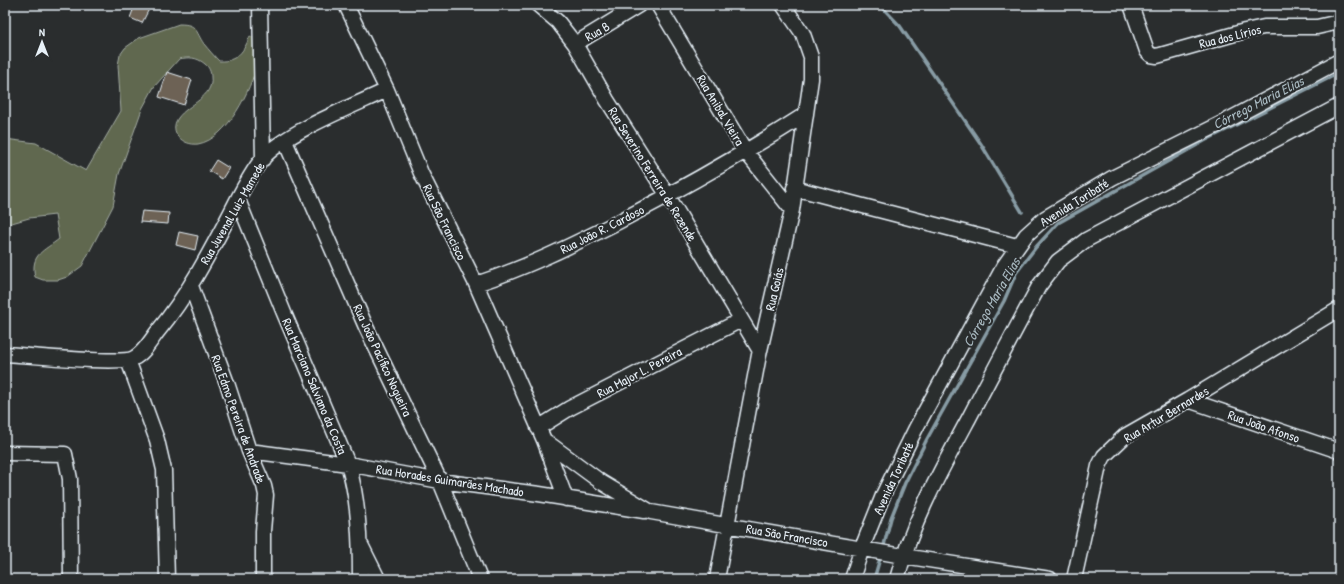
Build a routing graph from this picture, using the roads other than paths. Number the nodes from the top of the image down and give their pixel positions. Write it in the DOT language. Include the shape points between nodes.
graph roads {
  1 [pos="260,5"];
  2 [pos="346,5"];
  3 [pos="538,5"];
  4 [pos="639,5"];
  5 [pos="658,5"];
  6 [pos="783,5"];
  7 [pos="1131,5"];
  8 [pos="1339,22"];
  9 [pos="575,44"];
  10 [pos="1339,61"];
  11 [pos="386,90"];
  12 [pos="1339,106"];
  13 [pos="806,114"];
  14 [pos="285,141"];
  15 [pos="746,152"];
  16 [pos="263,159"];
  17 [pos="794,188"];
  18 [pos="668,196"];
  19 [pos="238,200"];
  20 [pos="792,210"];
  21 [pos="1017,246"];
  22 [pos="476,284"];
  23 [pos="191,286"];
  24 [pos="1339,309"];
  25 [pos="741,320"];
  26 [pos="760,351"];
  27 [pos="5,354"];
  28 [pos="128,360"];
  29 [pos="1188,400"];
  30 [pos="541,434"];
  31 [pos="249,451"];
  32 [pos="1339,451"];
  33 [pos="5,453"];
  34 [pos="348,464"];
  35 [pos="440,481"];
  36 [pos="566,499"];
  37 [pos="651,512"];
  38 [pos="728,525"];
  39 [pos="360,541"];
  40 [pos="866,549"];
  41 [pos="899,555"];
  42 [pos="71,579"];
  43 [pos="167,579"];
  44 [pos="263,579"];
  45 [pos="360,579"];
  46 [pos="378,579"];
  47 [pos="480,579"];
  48 [pos="717,579"];
  49 [pos="852,579"];
  50 [pos="897,579"];
  51 [pos="1050,579"];
  52 [pos="1074,579"];
  1 -- 16 [label="street"];
  2 -- 11 [label="street, Rua São Francisco"];
  3 -- 9 [label="street, Rua Severino Ferreira de Rezende" via="558,22"];
  4 -- 9 [label="street, Rua B"];
  5 -- 15 [label="street, Rua Anibal Vieira"];
  6 -- 13 [label="street, Rua Goiás" via="803,34 811,57"];
  7 -- 8 [label="street, Rua dos Lírios" via="1147,52 1157,56 1245,30 1264,27 1317,27"];
  9 -- 18 [label="street, Rua Severino Ferreira de Rezende"];
  10 -- 21 [label="street, Avenida Toribaté" via="1106,182 1045,218"];
  11 -- 14 [label="street, Rua Juvenal Luiz Mamede"];
  11 -- 22 [label="street, Rua São Francisco" via="421,173"];
  12 -- 41 [label="street" via="1086,240 1058,261 1039,286"];
  13 -- 15 [label="street, Rua João R. Cardoso"];
  13 -- 17 [label="street, Rua Goiás"];
  14 -- 16 [label="street, Rua Juvenal Luiz Mamede"];
  14 -- 35 [label="street, Rua João Pacífico Nogueira" via="366,327"];
  15 -- 18 [label="street, Rua João R. Cardoso"];
  15 -- 20 [label="street, Rua Anibal Vieira"];
  16 -- 19 [label="street, Rua Juvenal Luiz Mamede"];
  17 -- 20 [label="street, Rua Goiás"];
  17 -- 21 [label="street"];
  18 -- 22 [label="street, Rua João R. Cardoso" via="551,255 509,274"];
  18 -- 25 [label="street, Rua Severino Ferreira de Rezende"];
  19 -- 23 [label="street, Rua Juvenal Luiz Mamede"];
  19 -- 34 [label="street, Rua Marciano Salviano da Costa"];
  20 -- 26 [label="street, Rua Goiás"];
  21 -- 40 [label="street, Avenida Toribaté" via="916,428 884,493"];
  22 -- 30 [label="street, Rua São Francisco"];
  23 -- 28 [label="street, Rua Juvenal Luiz Mamede" via="146,347"];
  23 -- 31 [label="street, Rua Edmo Pereira de Andrade"];
  24 -- 29 [label="street, Rua Artur Bernardes"];
  25 -- 26 [label="street, Rua Severino Ferreira de Rezende"];
  25 -- 30 [label="street, Rua Major L. Pereira" via="570,408"];
  26 -- 38 [label="street, Rua Goiás"];
  27 -- 28 [label="street"];
  28 -- 43 [label="street" via="157,440 164,470"];
  29 -- 32 [label="street, Rua João Afonso"];
  29 -- 52 [label="street, Rua Artur Bernardes" via="1125,436 1104,456 1099,466"];
  30 -- 36 [label="street, Rua São Francisco"];
  30 -- 37 [label="street, Rua São Francisco" via="601,482"];
  31 -- 34 [label="street, Rua Horades Guimarães Machado"];
  31 -- 44 [label="street, Rua Edmo Pereira de Andrade" via="262,479 266,495"];
  33 -- 42 [label="street" via="65,454 70,479"];
  34 -- 35 [label="street, Rua Horades Guimarães Machado"];
  34 -- 39 [label="street, Rua Marciano Salviano da Costa" via="354,489"];
  35 -- 36 [label="street, Rua Horades Guimarães Machado"];
  35 -- 47 [label="street, Rua João Pacífico Nogueira"];
  36 -- 37 [label="street, Rua Horades Guimarães Machado"];
  37 -- 38 [label="street, Rua São Francisco"];
  38 -- 40 [label="street, Rua São Francisco"];
  38 -- 48 [label="street, Rua Goiás"];
  39 -- 45 [label="street, Rua Marciano Salviano da Costa"];
  39 -- 46 [label="street"];
  40 -- 41 [label="street, Rua São Francisco"];
  40 -- 49 [label="street, Avenida Toribaté"];
  41 -- 50 [label="street"];
  41 -- 51 [label="street, Rua São Francisco"];
}
